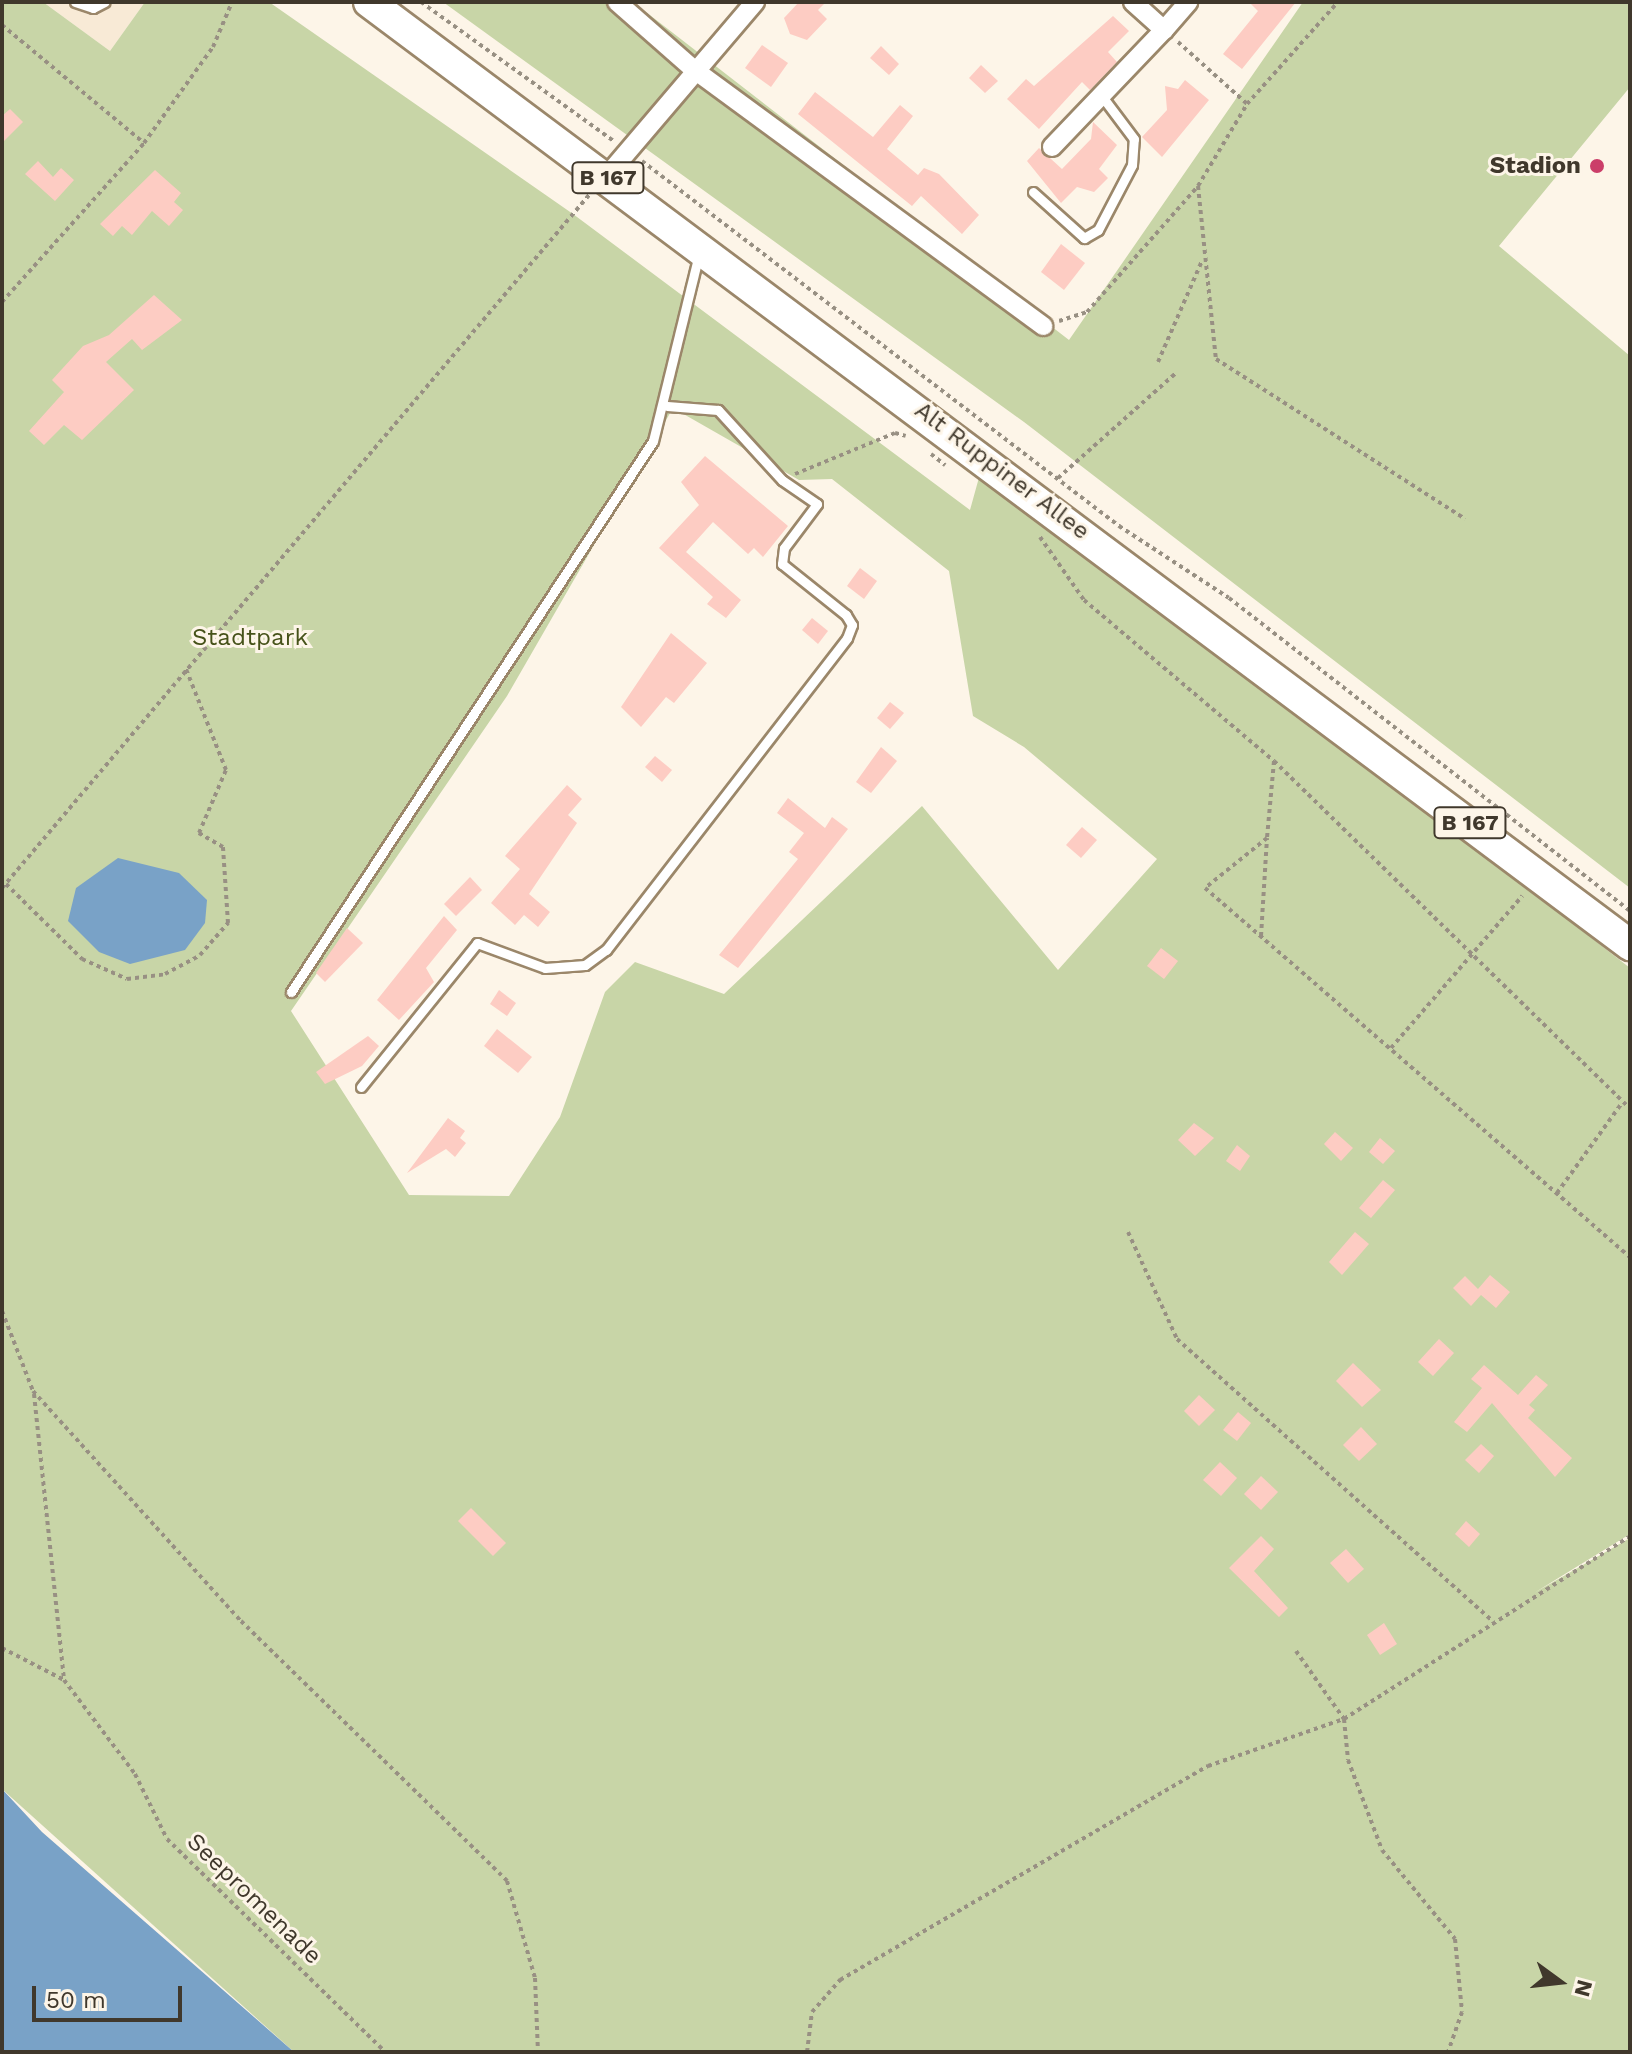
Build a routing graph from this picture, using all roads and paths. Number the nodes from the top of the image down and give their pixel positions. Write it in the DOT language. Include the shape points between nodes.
graph roads {
  1 [pos="75,2"];
  2 [pos="105,2"];
  3 [pos="232,2"];
  4 [pos="369,2"];
  5 [pos="421,2"];
  6 [pos="617,2"];
  7 [pos="755,2"];
  8 [pos="1133,2"];
  9 [pos="1188,2"];
  10 [pos="1338,2"];
  11 [pos="2,25"];
  12 [pos="1164,30"];
  13 [pos="692,68"];
  14 [pos="1101,95"];
  15 [pos="1247,104"];
  16 [pos="144,143"];
  17 [pos="1052,147"];
  18 [pos="627,150"];
  19 [pos="606,177"];
  20 [pos="1198,186"];
  21 [pos="1033,192"];
  22 [pos="701,247"];
  23 [pos="1203,260"];
  24 [pos="2,302"];
  25 [pos="1043,326"];
  26 [pos="1158,362"];
  27 [pos="1176,373"];
  28 [pos="667,406"];
  29 [pos="921,439"];
  30 [pos="928,450"];
  31 [pos="958,471"];
  32 [pos="1058,479"];
  33 [pos="782,480"];
  34 [pos="1465,519"];
  35 [pos="1037,533"];
  36 [pos="186,668"];
  37 [pos="1274,761"];
  38 [pos="1267,838"];
  39 [pos="1539,876"];
  40 [pos="4,886"];
  41 [pos="1630,911"];
  42 [pos="1261,937"];
  43 [pos="1630,945"];
  44 [pos="1469,955"];
  45 [pos="291,992"];
  46 [pos="1391,1048"];
  47 [pos="361,1087"];
  48 [pos="1622,1103"];
  49 [pos="1630,1109"];
  50 [pos="1557,1193"];
  51 [pos="1128,1232"];
  52 [pos="1630,1257"];
  53 [pos="2,1311"];
  54 [pos="33,1391"];
  55 [pos="1630,1536"];
  56 [pos="1491,1620"];
  57 [pos="2,1648"];
  58 [pos="1296,1651"];
  59 [pos="64,1680"];
  60 [pos="1344,1719"];
  61 [pos="385,2052"];
  62 [pos="538,2052"];
  63 [pos="807,2052"];
  64 [pos="1448,2052"];
  1 -- 2 [label="lane" via="93,8"];
  3 -- 16 [label="path" via="213,47"];
  4 -- 19 [label="main road, Alt Ruppiner Allee / B 167"];
  5 -- 18 [label="path"];
  6 -- 13 [label="street"];
  7 -- 13 [label="street"];
  8 -- 12 [label="street"];
  9 -- 12 [label="street"];
  10 -- 15 [label="path"];
  11 -- 16 [label="path"];
  12 -- 14 [label="street"];
  12 -- 15 [label="path"];
  13 -- 18 [label="street"];
  13 -- 25 [label="street"];
  14 -- 17 [label="street"];
  14 -- 21 [label="lane" via="1134,139 1132,165 1098,230 1084,238"];
  15 -- 20 [label="path"];
  16 -- 24 [label="path"];
  18 -- 19 [label="street"];
  18 -- 32 [label="path"];
  19 -- 22 [label="main road, Alt Ruppiner Allee / B 167"];
  19 -- 36 [label="path"];
  20 -- 23 [label="path"];
  20 -- 25 [label="path" via="1087,312"];
  22 -- 28 [label="lane"];
  22 -- 39 [label="main road, Alt Ruppiner Allee / B 167"];
  23 -- 26 [label="path"];
  23 -- 34 [label="path" via="1216,359"];
  27 -- 32 [label="path"];
  28 -- 33 [label="lane" via="718,410"];
  28 -- 45 [label="lane" via="653,441"];
  29 -- 33 [label="path" via="895,433"];
  30 -- 31 [label="path"];
  32 -- 41 [label="path" via="1229,598"];
  33 -- 47 [label="lane" via="817,504 784,548 782,564 852,625 824,668 606,950 585,965 545,968 477,943"];
  35 -- 37 [label="path" via="1084,600"];
  36 -- 40 [label="path"];
  36 -- 40 [label="path" via="226,770 199,833 223,847 228,923 200,955 165,974 127,979 82,959"];
  37 -- 38 [label="path"];
  37 -- 44 [label="path"];
  38 -- 42 [label="path"];
  38 -- 42 [label="path" via="1205,888"];
  39 -- 43 [label="main road, Alt Ruppiner Allee / B 167"];
  39 -- 44 [label="path"];
  42 -- 46 [label="path"];
  44 -- 46 [label="path"];
  44 -- 48 [label="path"];
  46 -- 50 [label="path"];
  48 -- 49 [label="path"];
  48 -- 50 [label="path"];
  50 -- 52 [label="path"];
  51 -- 56 [label="path" via="1177,1339"];
  53 -- 54 [label="path"];
  54 -- 59 [label="path"];
  54 -- 62 [label="path" via="241,1621 507,1881 535,1978"];
  55 -- 56 [label="path"];
  56 -- 60 [label="path"];
  57 -- 59 [label="path"];
  58 -- 60 [label="path"];
  59 -- 61 [label="path, Seepromenade" via="135,1774 167,1839"];
  60 -- 63 [label="path" via="1208,1766 840,1980 812,2012"];
  60 -- 64 [label="path" via="1348,1760 1382,1850 1455,1939 1462,2012"];
}
